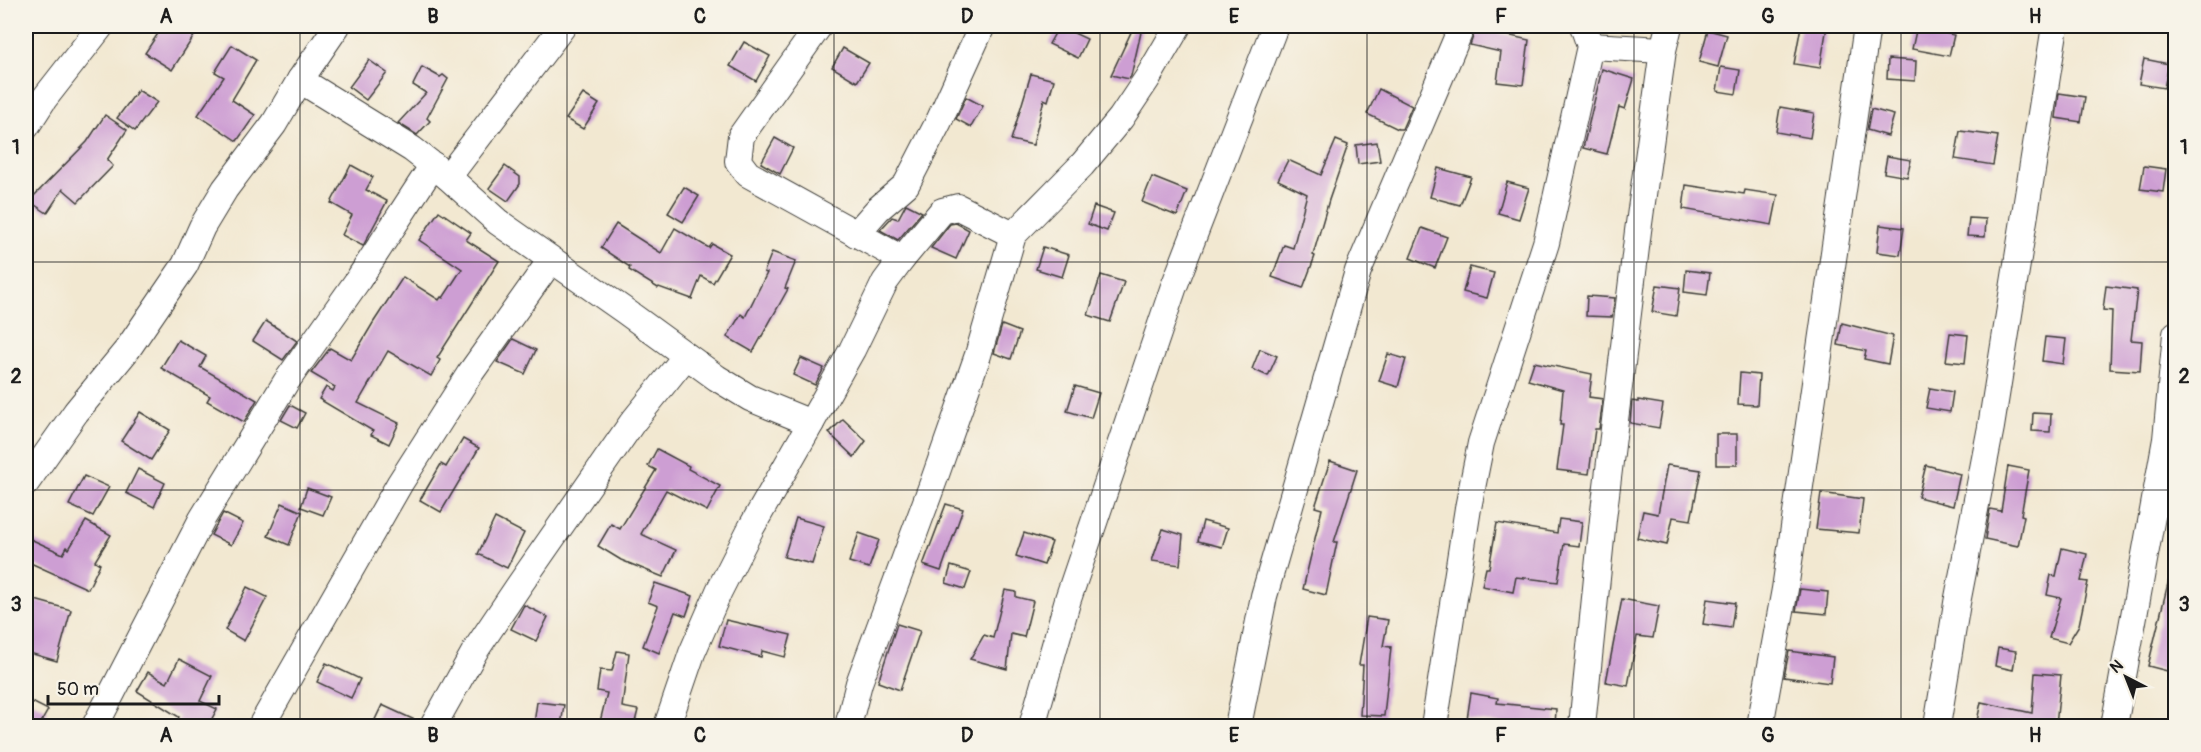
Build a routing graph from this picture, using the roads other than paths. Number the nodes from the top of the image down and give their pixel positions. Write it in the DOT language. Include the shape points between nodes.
graph roads {
  1 [pos="101,26"];
  2 [pos="337,26"];
  3 [pos="562,26"];
  4 [pos="819,26"];
  5 [pos="982,26"];
  6 [pos="1178,26"];
  7 [pos="1275,26"];
  8 [pos="1462,26"];
  9 [pos="1867,26"];
  10 [pos="2055,26"];
  11 [pos="1586,36"];
  12 [pos="1666,38"];
  13 [pos="300,80"];
  14 [pos="26,127"];
  15 [pos="441,171"];
  16 [pos="856,234"];
  17 [pos="1013,235"];
  18 [pos="902,259"];
  19 [pos="551,260"];
  20 [pos="2175,334"];
  21 [pos="686,356"];
  22 [pos="810,423"];
  23 [pos="26,483"];
  24 [pos="95,726"];
  25 [pos="261,726"];
  26 [pos="433,726"];
  27 [pos="667,726"];
  28 [pos="848,726"];
  29 [pos="1032,726"];
  30 [pos="1238,726"];
  31 [pos="1434,726"];
  32 [pos="1582,726"];
  33 [pos="1760,726"];
  34 [pos="1937,726"];
  35 [pos="2114,726"];
  1 -- 14 [label="street"];
  2 -- 13 [label="street"];
  3 -- 15 [label="street"];
  4 -- 16 [label="street" via="741,136 738,161 748,174"];
  5 -- 16 [label="street" via="906,184"];
  6 -- 17 [label="street" via="1121,118 1082,165"];
  7 -- 29 [label="street" via="1173,289 1068,599"];
  8 -- 30 [label="street" via="1358,272 1264,596"];
  9 -- 33 [label="street" via="1785,589"];
  10 -- 34 [label="street" via="1991,427"];
  11 -- 12 [label="street"];
  11 -- 31 [label="street" via="1546,243 1480,443"];
  12 -- 32 [label="street" via="1636,243"];
  13 -- 15 [label="street"];
  13 -- 23 [label="street" via="274,124 225,189 185,265 127,350 76,412"];
  15 -- 19 [label="street" via="498,222"];
  15 -- 24 [label="street" via="286,382 208,510"];
  16 -- 18 [label="street"];
  17 -- 18 [label="street" via="966,210 950,208 942,211"];
  17 -- 28 [label="street" via="978,355 863,672"];
  18 -- 22 [label="street" via="885,282"];
  19 -- 21 [label="street"];
  19 -- 25 [label="street" via="469,375 400,483"];
  20 -- 35 [label="street" via="2166,438"];
  21 -- 22 [label="street" via="750,398"];
  21 -- 26 [label="street" via="632,423 518,587 475,651"];
  22 -- 27 [label="street" via="719,591 692,652"];
}
